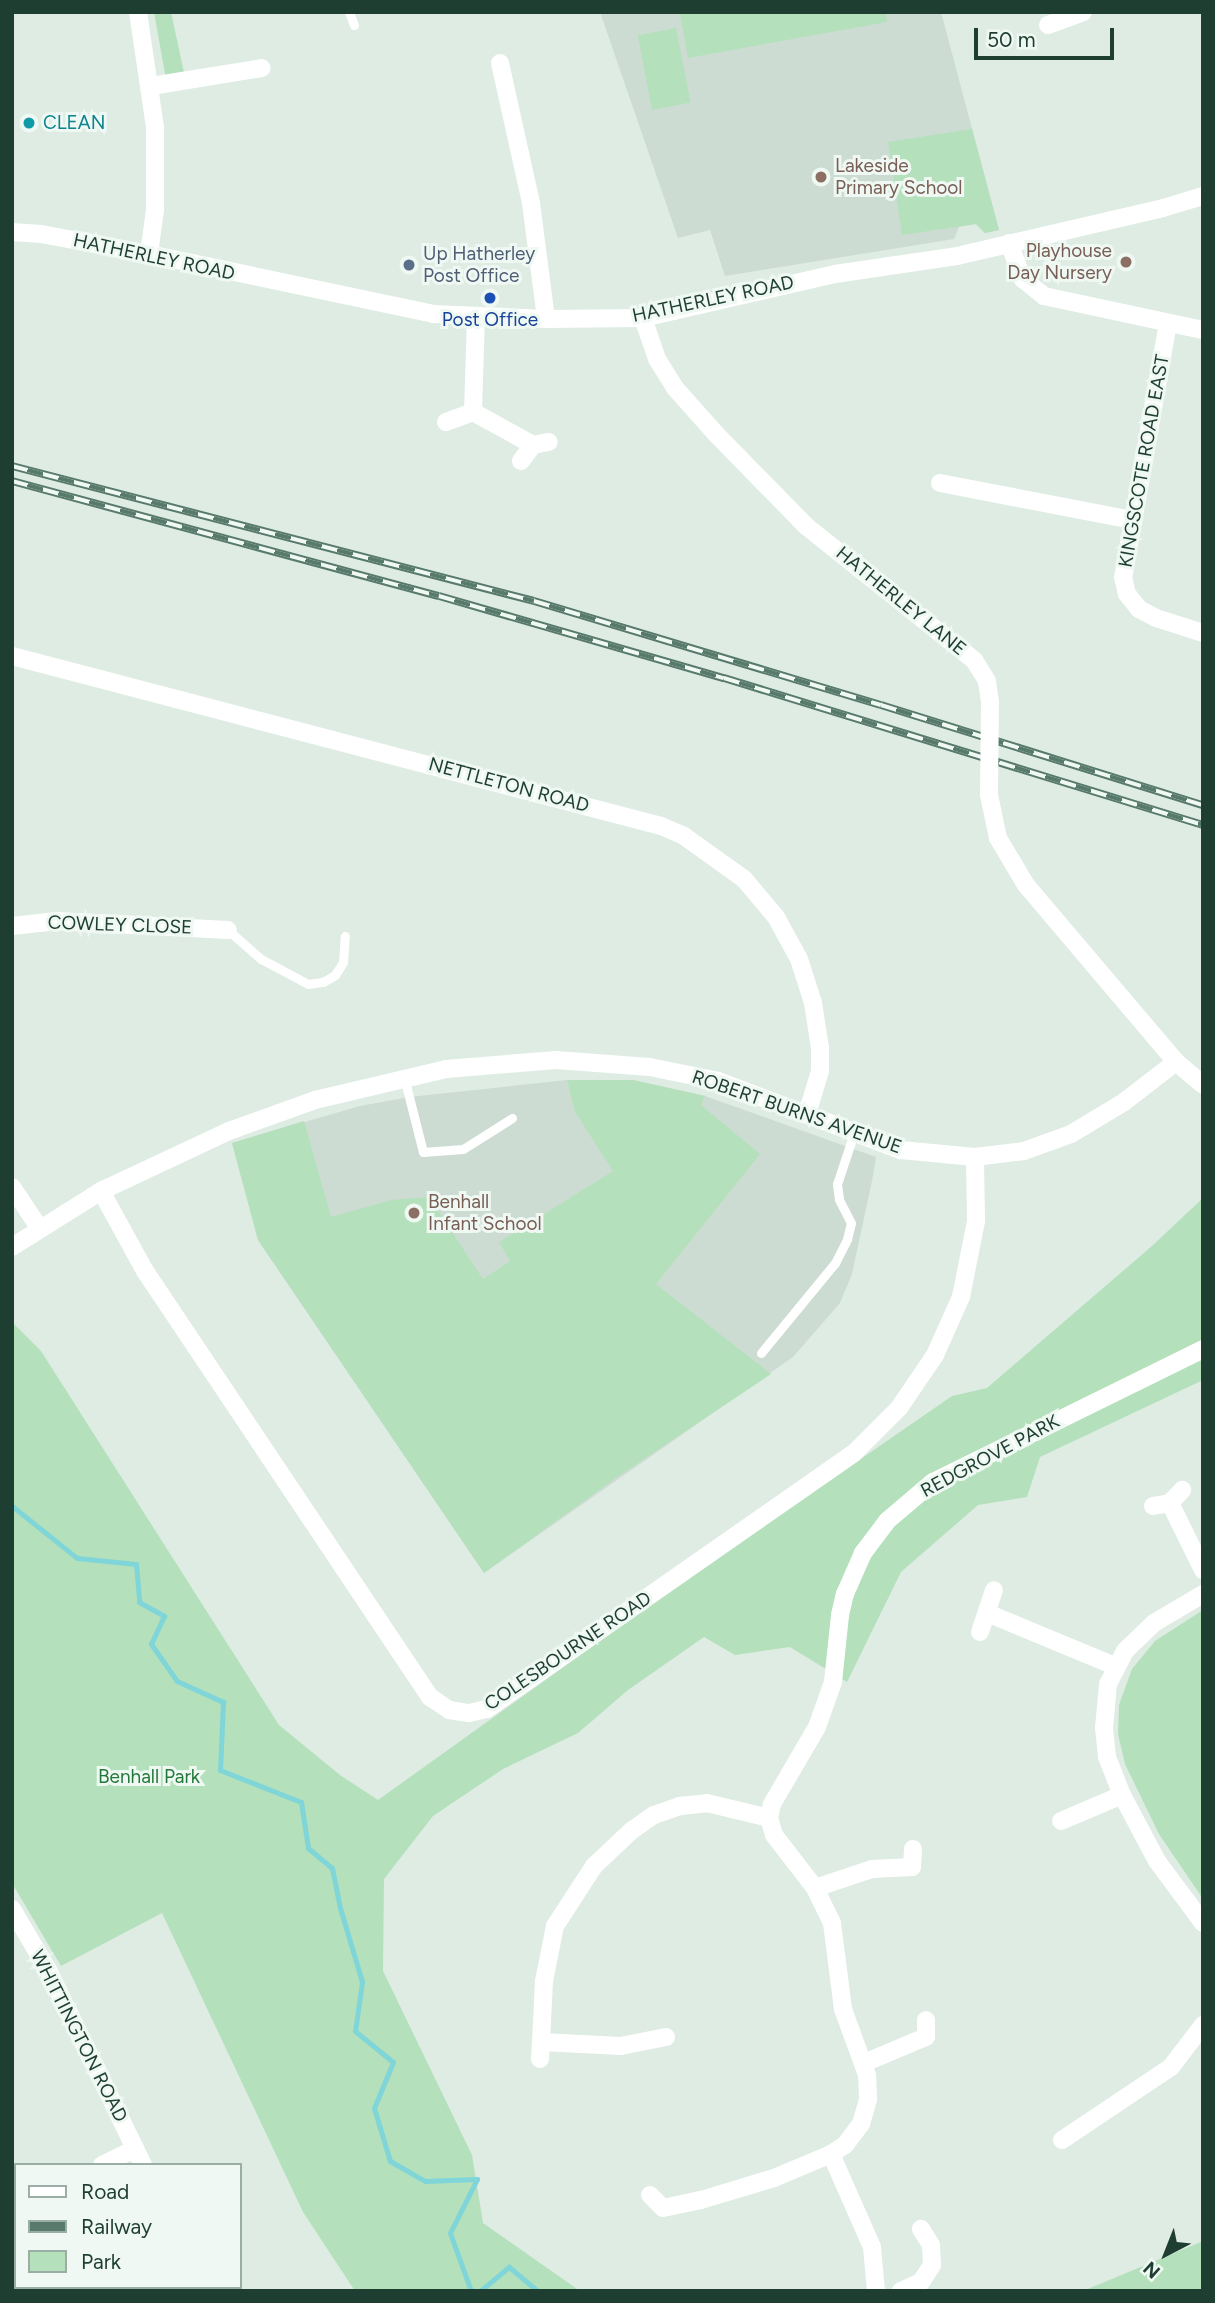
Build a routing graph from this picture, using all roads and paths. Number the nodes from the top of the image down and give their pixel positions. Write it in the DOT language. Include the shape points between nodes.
graph roads {
  1 [pos="138,12"];
  2 [pos="349,12"];
  3 [pos="1083,12"];
  4 [pos="354,25"];
  5 [pos="1048,25"];
  6 [pos="500,63"];
  7 [pos="262,68"];
  8 [pos="151,86"];
  9 [pos="1203,195"];
  10 [pos="12,232"];
  11 [pos="1009,243"];
  12 [pos="149,254"];
  13 [pos="476,317"];
  14 [pos="545,318"];
  15 [pos="643,318"];
  16 [pos="1168,323"];
  17 [pos="1203,330"];
  18 [pos="473,412"];
  19 [pos="446,422"];
  20 [pos="521,461"];
  21 [pos="940,483"];
  22 [pos="1133,520"];
  23 [pos="1203,633"];
  24 [pos="12,656"];
  25 [pos="12,926"];
  26 [pos="228,930"];
  27 [pos="345,936"];
  28 [pos="1176,1062"];
  29 [pos="404,1077"];
  30 [pos="1203,1085"];
  31 [pos="807,1114"];
  32 [pos="512,1118"];
  33 [pos="855,1133"];
  34 [pos="975,1157"];
  35 [pos="12,1187"];
  36 [pos="101,1191"];
  37 [pos="40,1229"];
  38 [pos="12,1247"];
  39 [pos="1203,1349"];
  40 [pos="761,1353"];
  41 [pos="1168,1500"];
  42 [pos="1203,1570"];
  43 [pos="995,1590"];
  44 [pos="1203,1594"];
  45 [pos="986,1613"];
  46 [pos="980,1632"];
  47 [pos="1115,1666"];
  48 [pos="1122,1795"];
  49 [pos="769,1818"];
  50 [pos="1061,1821"];
  51 [pos="913,1849"];
  52 [pos="815,1888"];
  53 [pos="12,1909"];
  54 [pos="1203,1923"];
  55 [pos="926,2020"];
  56 [pos="1203,2025"];
  57 [pos="666,2038"];
  58 [pos="864,2063"];
  59 [pos="1062,2140"];
  60 [pos="831,2154"];
  61 [pos="139,2157"];
  62 [pos="111,2163"];
  63 [pos="650,2195"];
  64 [pos="921,2229"];
  65 [pos="876,2291"];
  66 [pos="901,2291"];
  1 -- 8 [label="street"];
  2 -- 4 [label="lane"];
  3 -- 5 [label="street"];
  6 -- 14 [label="street" via="531,203"];
  7 -- 8 [label="street"];
  8 -- 12 [label="street" via="156,169"];
  9 -- 11 [label="street, HATHERLEY ROAD"];
  10 -- 12 [label="street, HATHERLEY ROAD"];
  11 -- 15 [label="street, HATHERLEY ROAD" via="957,256 835,274"];
  11 -- 16 [label="street" via="1023,279 1044,296"];
  12 -- 13 [label="street, HATHERLEY ROAD" via="336,296"];
  13 -- 14 [label="street, HATHERLEY ROAD"];
  13 -- 18 [label="street"];
  14 -- 15 [label="street, HATHERLEY ROAD"];
  15 -- 28 [label="street, HATHERLEY LANE, bridge" via="663,369 716,434 806,526 974,660 987,681 990,703 989,795 998,838 1026,885"];
  16 -- 17 [label="street"];
  16 -- 22 [label="street, KINGSCOTE ROAD EAST"];
  18 -- 19 [label="street"];
  18 -- 20 [label="street" via="541,443"];
  21 -- 22 [label="street"];
  22 -- 23 [label="street, KINGSCOTE ROAD EAST" via="1123,577 1132,601 1147,614"];
  24 -- 31 [label="street, NETTLETON ROAD" via="662,825 705,848 744,879 776,917 807,980 818,1025 820,1071"];
  25 -- 26 [label="street, COWLEY CLOSE" via="68,922"];
  26 -- 27 [label="lane" via="261,959 308,984 335,975 343,962"];
  28 -- 30 [label="street, HATHERLEY LANE"];
  28 -- 34 [label="street, ROBERT BURNS AVENUE" via="1124,1102 1071,1134 1024,1151"];
  29 -- 31 [label="street, ROBERT BURNS AVENUE" via="488,1063 616,1063 718,1081"];
  29 -- 32 [label="lane" via="423,1152 463,1149"];
  29 -- 36 [label="street, ROBERT BURNS AVENUE" via="272,1114"];
  31 -- 33 [label="street, ROBERT BURNS AVENUE"];
  33 -- 34 [label="street, ROBERT BURNS AVENUE" via="901,1150"];
  33 -- 40 [label="lane" via="837,1184 851,1223 847,1239 835,1263"];
  34 -- 36 [label="street, COLESBOURNE ROAD" via="976,1221 961,1297 935,1355 899,1408 854,1453 487,1709 470,1713 449,1710 430,1697 145,1271"];
  35 -- 37 [label="street"];
  36 -- 37 [label="street, ROBERT BURNS AVENUE"];
  37 -- 38 [label="street, ROBERT BURNS AVENUE"];
  39 -- 49 [label="street, REDGROVE PARK" via="933,1482 888,1520 853,1573 840,1615 837,1660 827,1703 806,1750 772,1804"];
  41 -- 42 [label="street"];
  43 -- 45 [label="street"];
  44 -- 47 [label="street" via="1154,1623"];
  45 -- 46 [label="street"];
  45 -- 47 [label="street"];
  47 -- 48 [label="street" via="1104,1728 1107,1757"];
  48 -- 50 [label="street"];
  48 -- 54 [label="street" via="1157,1861"];
  49 -- 52 [label="street" via="774,1835"];
  49 -- 57 [label="street" via="719,1804 680,1806 642,1822 578,1886 555,1926 544,1981 541,2051"];
  51 -- 52 [label="street" via="912,1867 872,1869"];
  52 -- 58 [label="street" via="832,1923 843,2009"];
  53 -- 61 [label="street, WHITTINGTON ROAD" via="48,1970"];
  55 -- 58 [label="street" via="926,2037"];
  56 -- 59 [label="street" via="1171,2067"];
  58 -- 60 [label="street" via="869,2087 866,2112 854,2136"];
  60 -- 63 [label="street" via="774,2178 688,2203 663,2208"];
  60 -- 65 [label="street" via="872,2247"];
  61 -- 62 [label="street"];
  64 -- 66 [label="street" via="931,2245 932,2265 921,2282"];
}
